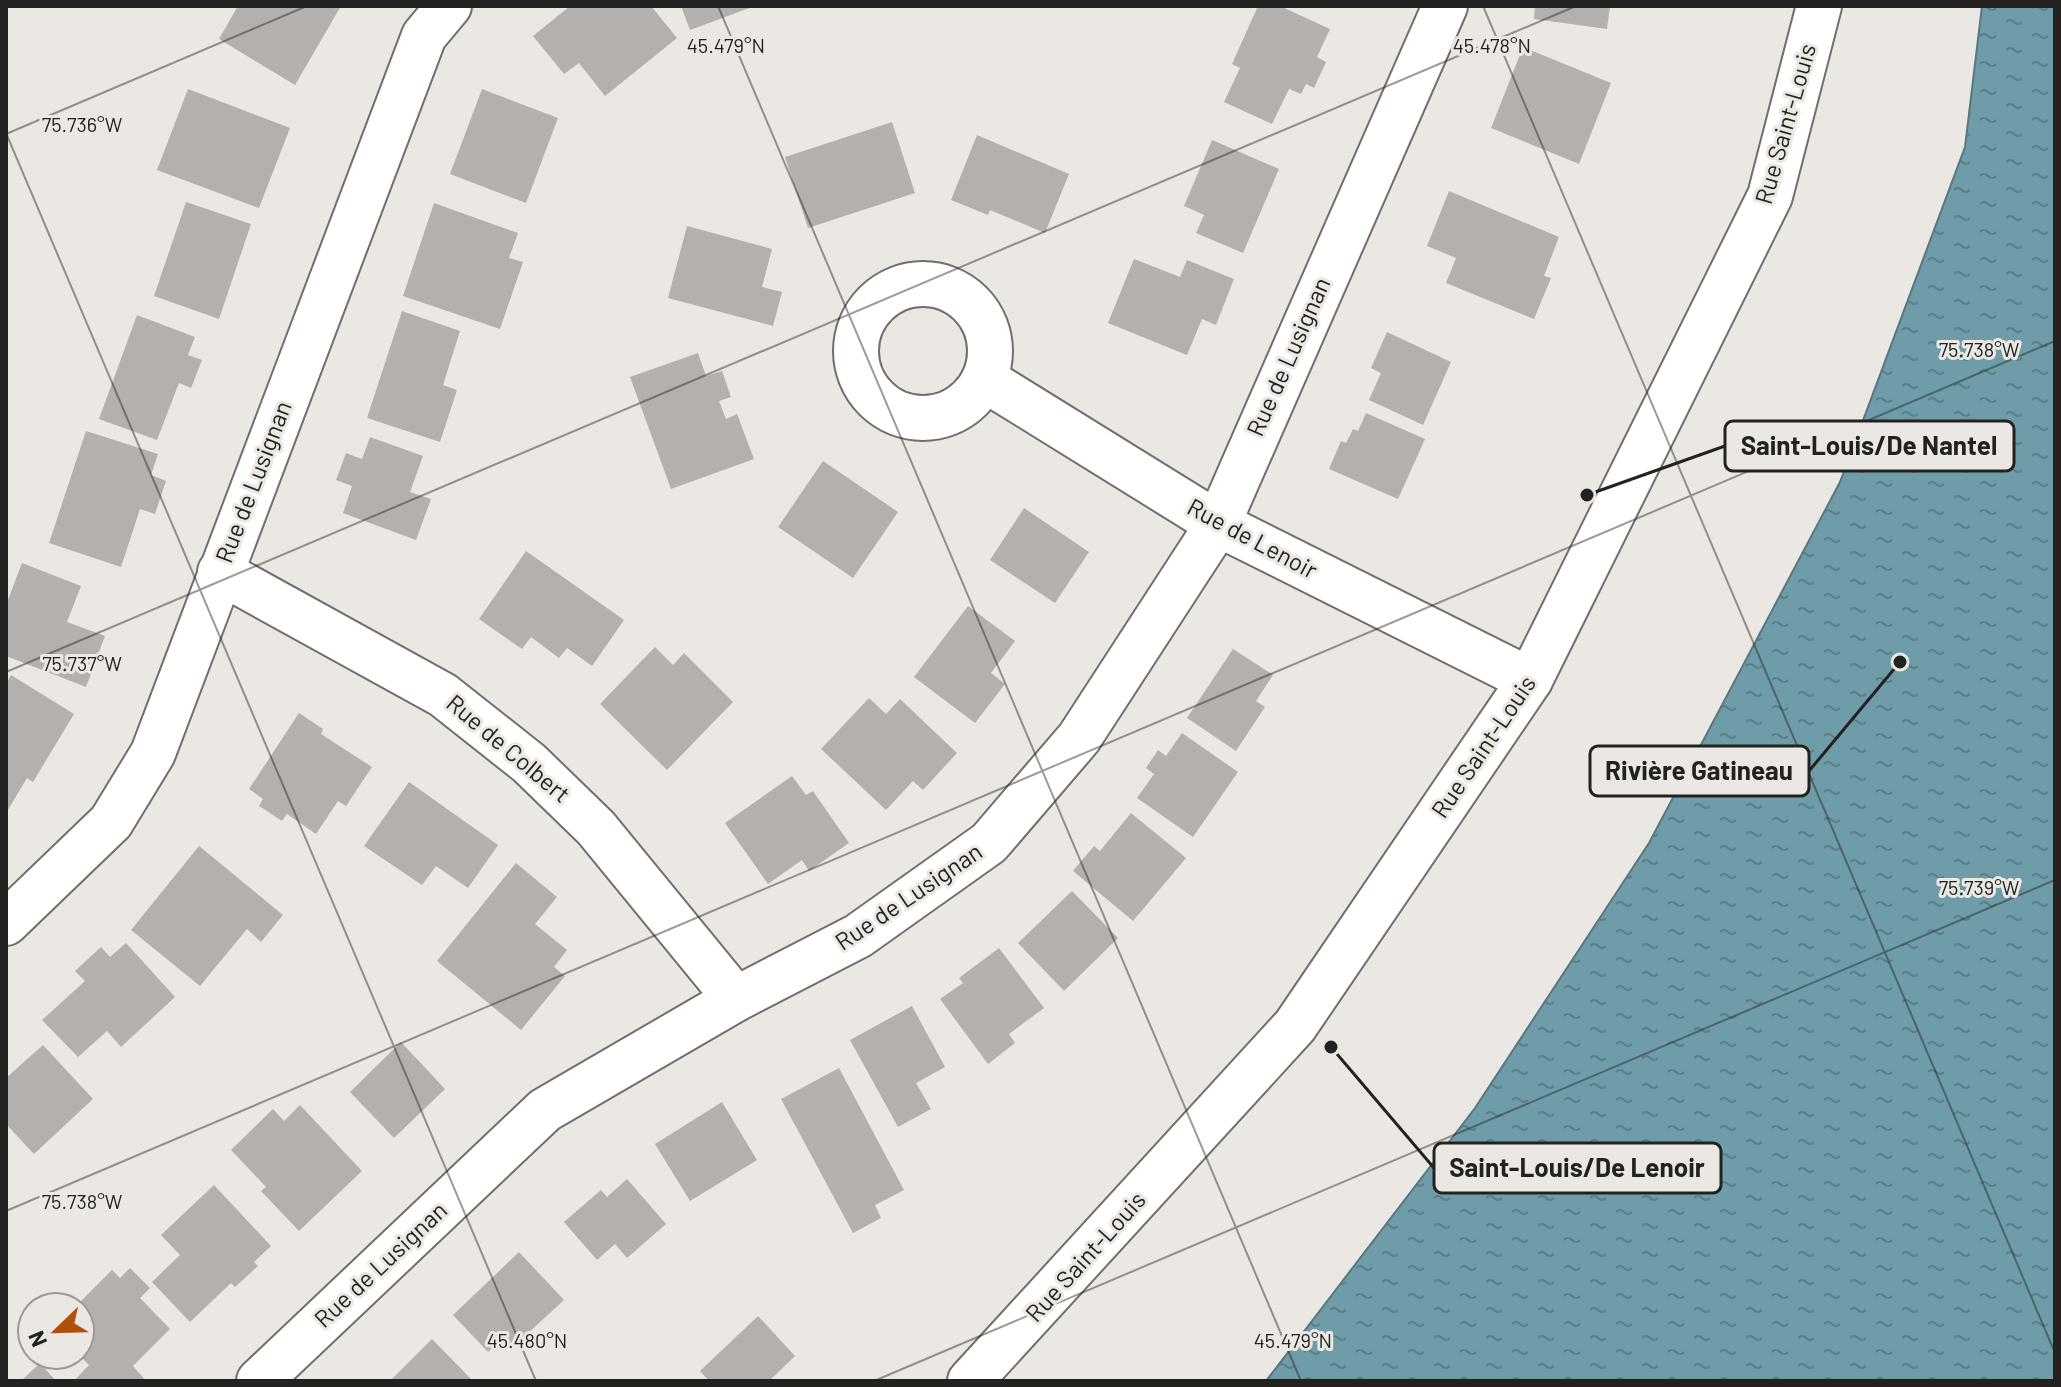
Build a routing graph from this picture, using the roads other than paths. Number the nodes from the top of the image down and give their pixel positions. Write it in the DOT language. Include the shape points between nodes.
graph roads {
  1 [pos="449,6"];
  2 [pos="1445,6"];
  3 [pos="1819,6"];
  4 [pos="984,379"];
  5 [pos="1218,524"];
  6 [pos="220,572"];
  7 [pos="1530,680"];
  8 [pos="6,923"];
  9 [pos="736,999"];
  10 [pos="259,1381"];
  11 [pos="970,1381"];
  1 -- 6 [label="street, Rue de Lusignan" via="424,36"];
  2 -- 5 [label="street, Rue de Lusignan"];
  3 -- 7 [label="street, Rue Saint-Louis" via="1770,196"];
  4 -- 5 [label="street, Rue de Lenoir"];
  5 -- 7 [label="street, Rue de Lenoir"];
  5 -- 9 [label="street, Rue de Lusignan" via="1079,738 989,843 858,936"];
  6 -- 8 [label="street, Rue de Lusignan" via="153,753 111,822"];
  6 -- 9 [label="street, Rue de Colbert" via="443,695 529,763 596,828"];
  7 -- 11 [label="street, Rue Saint-Louis" via="1295,1026"];
  9 -- 10 [label="street, Rue de Lusignan" via="545,1110"];
}
